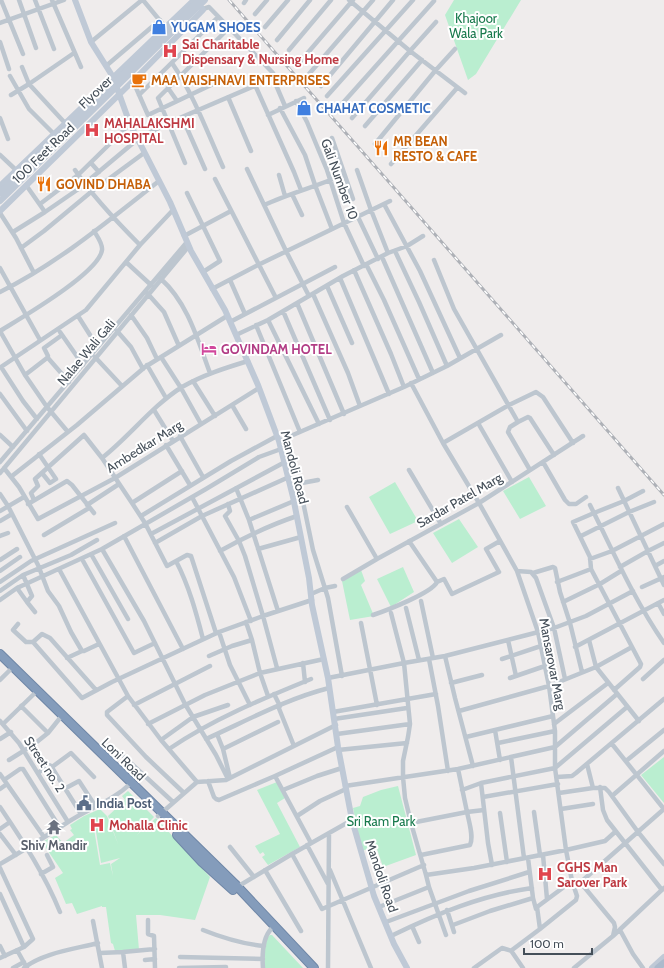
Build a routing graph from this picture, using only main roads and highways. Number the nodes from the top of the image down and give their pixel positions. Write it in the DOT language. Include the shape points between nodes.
graph roads {
  1 [pos="0,654"];
  2 [pos="0,658"];
  3 [pos="130,784"];
  4 [pos="235,889"];
  5 [pos="664,963"];
  6 [pos="309,968"];
  7 [pos="314,968"];
  8 [pos="658,968"];
  1 -- 3 [label="highway, Loni Road"];
  2 -- 3 [label="highway, Loni Road"];
  3 -- 4 [label="highway, Loni Road" via="202,862"];
  4 -- 6 [label="highway, Loni Road"];
  4 -- 7 [label="highway, Loni Road"];
  5 -- 8 [label="main road"];
}
